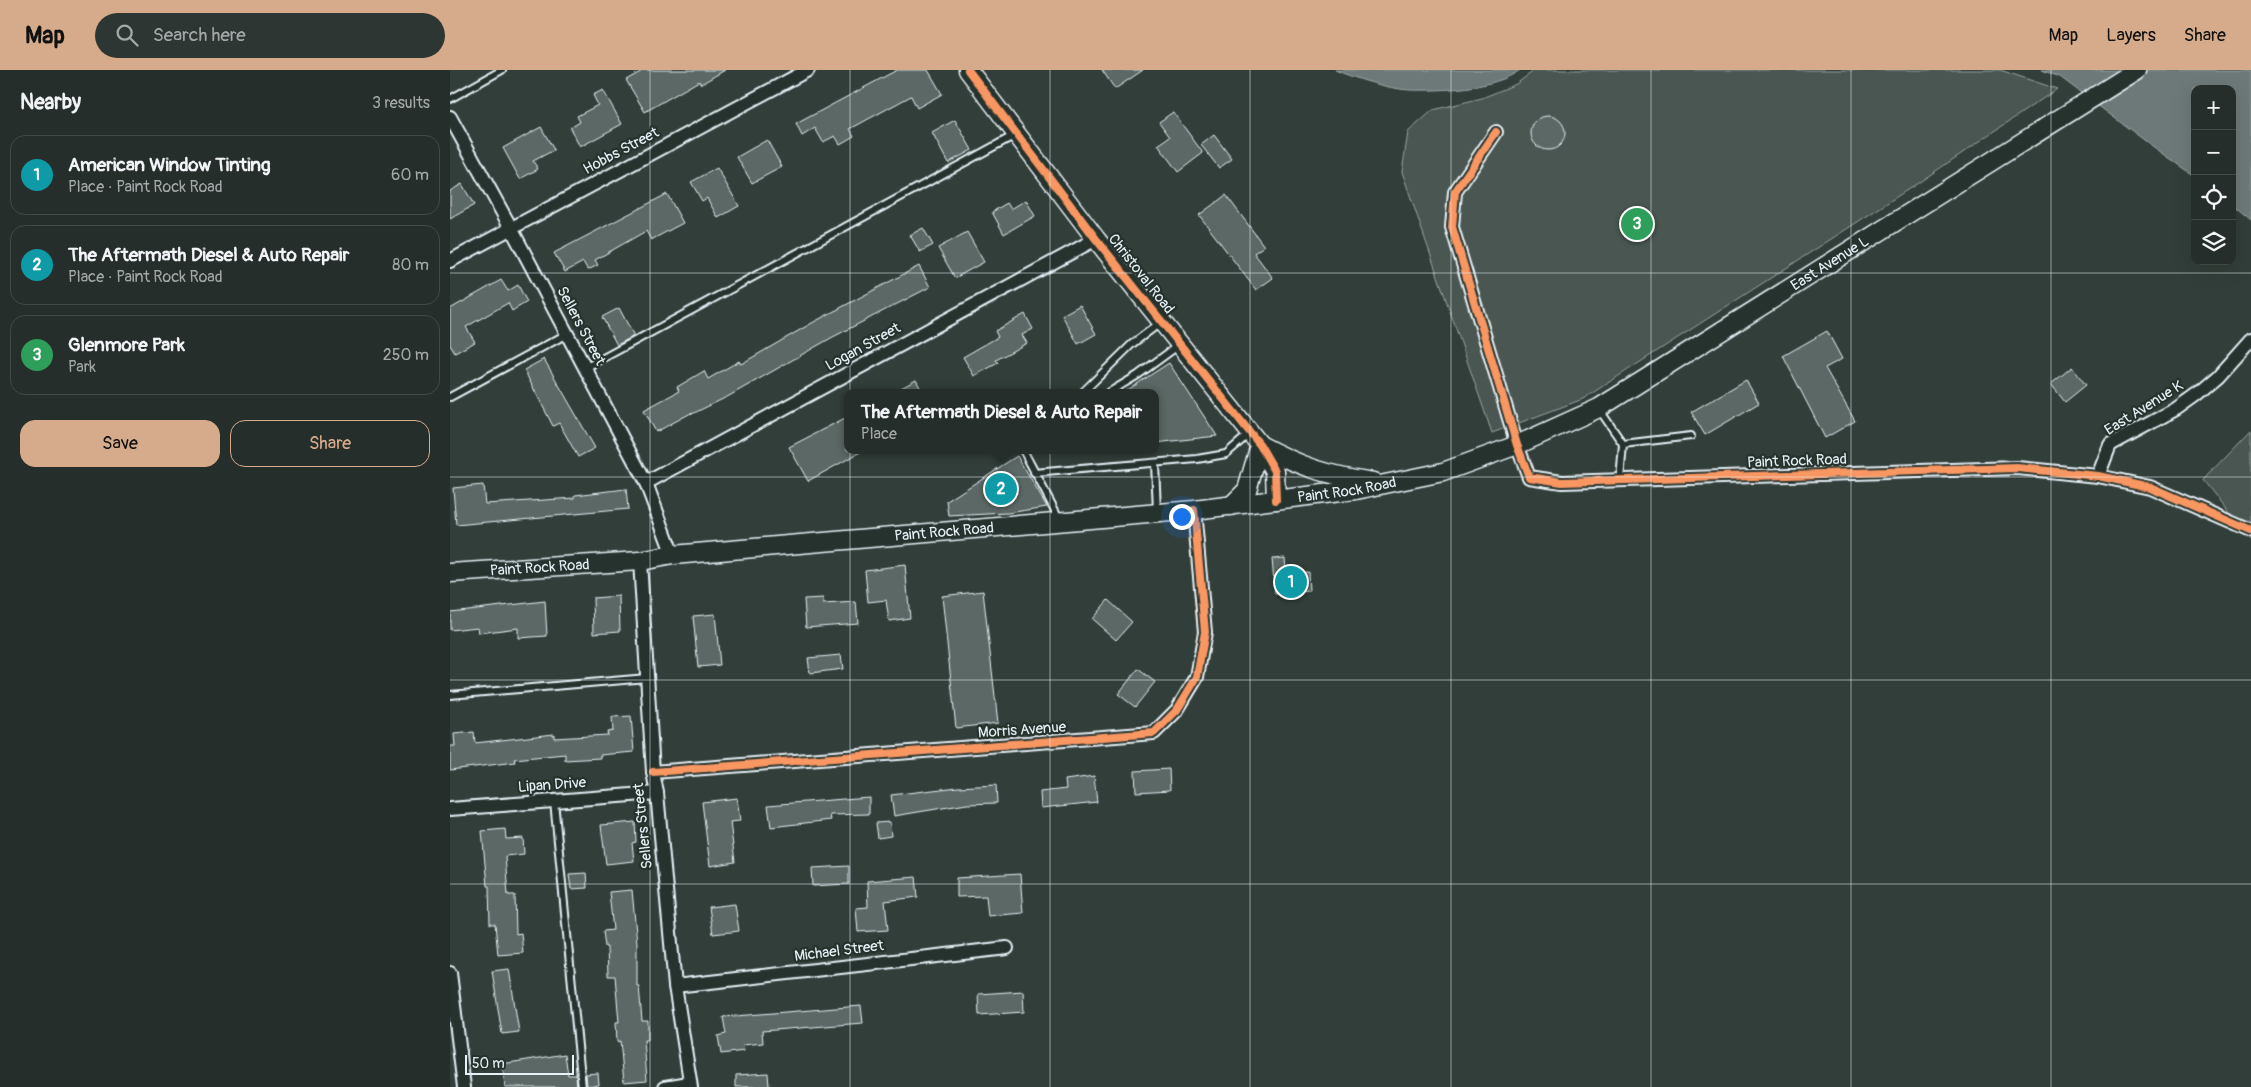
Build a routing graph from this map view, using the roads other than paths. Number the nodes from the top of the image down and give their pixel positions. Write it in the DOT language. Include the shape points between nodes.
graph roads {
  1 [pos="502,70"];
  2 [pos="808,70"];
  3 [pos="968,70"];
  4 [pos="2137,70"];
  5 [pos="450,99"];
  6 [pos="450,117"];
  7 [pos="1496,132"];
  8 [pos="1016,134"];
  9 [pos="511,228"];
  10 [pos="1096,239"];
  11 [pos="450,261"];
  12 [pos="1161,322"];
  13 [pos="567,334"];
  14 [pos="2251,339"];
  15 [pos="1180,345"];
  16 [pos="585,368"];
  17 [pos="1086,389"];
  18 [pos="1115,389"];
  19 [pos="450,397"];
  20 [pos="1599,408"];
  21 [pos="1692,436"];
  22 [pos="1255,440"];
  23 [pos="1623,444"];
  24 [pos="1517,445"];
  25 [pos="1025,454"];
  26 [pos="1155,462"];
  27 [pos="1034,472"];
  28 [pos="2098,476"];
  29 [pos="1620,480"];
  30 [pos="646,483"];
  31 [pos="1388,484"];
  32 [pos="1276,500"];
  33 [pos="1231,506"];
  34 [pos="1194,510"];
  35 [pos="1157,513"];
  36 [pos="1060,522"];
  37 [pos="2251,531"];
  38 [pos="673,555"];
  39 [pos="640,561"];
  40 [pos="450,573"];
  41 [pos="647,678"];
  42 [pos="450,695"];
  43 [pos="653,772"];
  44 [pos="657,793"];
  45 [pos="554,801"];
  46 [pos="450,809"];
  47 [pos="1006,948"];
  48 [pos="450,973"];
  49 [pos="675,986"];
  50 [pos="690,1085"];
  51 [pos="464,1087"];
  52 [pos="582,1087"];
  53 [pos="665,1087"];
  1 -- 5 [label="lane"];
  2 -- 9 [label="street, Hobbs Street"];
  3 -- 8 [label="main road, Christoval Road"];
  4 -- 20 [label="main road, East Avenue L"];
  6 -- 9 [label="street, Sellers Street"];
  7 -- 24 [label="street" via="1455,192 1452,227"];
  8 -- 10 [label="main road, Christoval Road"];
  8 -- 16 [label="lane"];
  9 -- 11 [label="street, Hobbs Street"];
  9 -- 13 [label="street, Sellers Street"];
  10 -- 12 [label="main road, Christoval Road"];
  10 -- 30 [label="street, Logan Street"];
  12 -- 15 [label="main road, Christoval Road"];
  12 -- 17 [label="lane" via="1132,344"];
  13 -- 16 [label="street, Sellers Street"];
  13 -- 19 [label="lane"];
  14 -- 28 [label="street, East Avenue K" via="2197,394 2110,445"];
  15 -- 18 [label="lane"];
  15 -- 22 [label="main road, Christoval Road"];
  16 -- 30 [label="street, Sellers Street"];
  20 -- 23 [label="lane"];
  20 -- 24 [label="main road, East Avenue L"];
  21 -- 23 [label="lane"];
  22 -- 26 [label="lane" via="1226,454"];
  22 -- 31 [label="main road" via="1308,468 1335,476"];
  22 -- 32 [label="main road, Christoval Road" via="1275,471"];
  22 -- 33 [label="main road" via="1247,490"];
  23 -- 29 [label="lane"];
  24 -- 29 [label="street, Paint Rock Road" via="1529,476 1562,482"];
  24 -- 31 [label="main road, Paint Rock Road" via="1443,472"];
  25 -- 27 [label="lane"];
  26 -- 27 [label="lane"];
  26 -- 35 [label="lane"];
  27 -- 36 [label="lane"];
  28 -- 29 [label="street, Paint Rock Road" via="2017,468"];
  28 -- 37 [label="street, Paint Rock Road" via="2150,488"];
  30 -- 38 [label="street, Sellers Street"];
  31 -- 32 [label="main road, Paint Rock Road"];
  32 -- 33 [label="main road, Paint Rock Road"];
  33 -- 34 [label="main road, Paint Rock Road"];
  34 -- 35 [label="main road, Paint Rock Road"];
  34 -- 43 [label="street, Morris Avenue" via="1205,632 1197,677 1177,710 1154,733"];
  35 -- 36 [label="main road, Paint Rock Road"];
  36 -- 38 [label="main road, Paint Rock Road"];
  38 -- 39 [label="main road, Paint Rock Road"];
  39 -- 40 [label="main road, Paint Rock Road"];
  39 -- 41 [label="street, Sellers Street"];
  41 -- 42 [label="lane"];
  41 -- 43 [label="street, Sellers Street"];
  43 -- 44 [label="street, Sellers Street"];
  44 -- 45 [label="street, Lipan Drive"];
  44 -- 49 [label="street, Sellers Street"];
  45 -- 46 [label="street, Lipan Drive"];
  45 -- 52 [label="lane"];
  47 -- 49 [label="street, Michael Street"];
  48 -- 51 [label="street"];
  49 -- 50 [label="street, Sellers Street"];
  50 -- 53 [label="street"];
}
